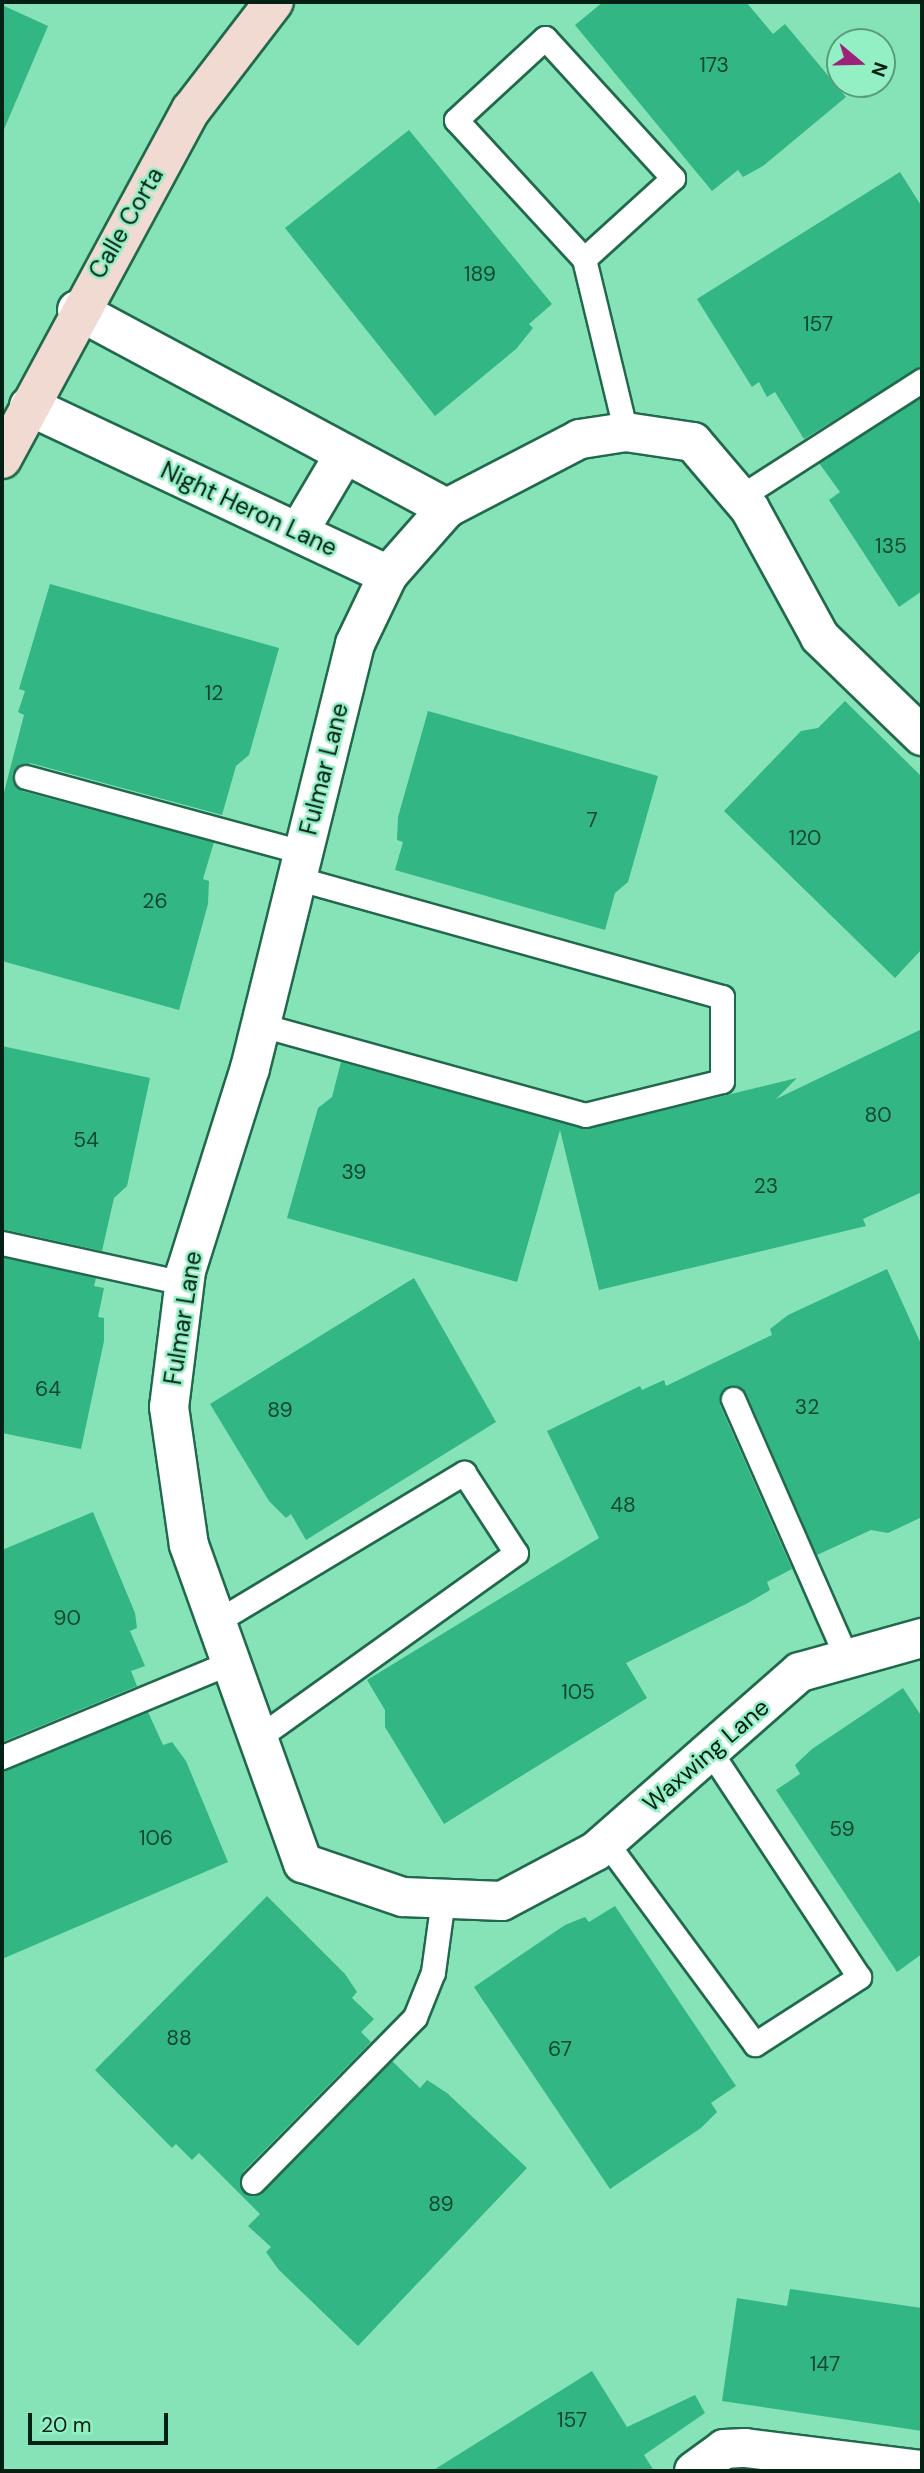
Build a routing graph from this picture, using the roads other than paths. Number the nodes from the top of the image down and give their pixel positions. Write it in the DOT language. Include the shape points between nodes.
graph roads {
  1 [pos="274,2"];
  2 [pos="584,259"];
  3 [pos="77,310"];
  4 [pos="922,380"];
  5 [pos="29,406"];
  6 [pos="626,432"];
  7 [pos="344,455"];
  8 [pos="2,459"];
  9 [pos="740,497"];
  10 [pos="447,508"];
  11 [pos="299,531"];
  12 [pos="388,575"];
  13 [pos="922,736"];
  14 [pos="26,778"];
  15 [pos="300,865"];
  16 [pos="261,1025"];
  17 [pos="2,1243"];
  18 [pos="184,1283"];
  19 [pos="733,1399"];
  20 [pos="214,1623"];
  21 [pos="922,1638"];
  22 [pos="848,1659"];
  23 [pos="227,1664"];
  24 [pos="258,1738"];
  25 [pos="710,1751"];
  26 [pos="2,1757"];
  27 [pos="606,1842"];
  28 [pos="443,1899"];
  29 [pos="502,1901"];
  30 [pos="253,2182"];
  31 [pos="872,2467"];
  32 [pos="922,2470"];
  33 [pos="694,2471"];
  1 -- 3 [label="street, Calle Corta" via="191,110"];
  2 -- 2 [label="lane" via="673,178 545,38 456,120"];
  2 -- 6 [label="lane"];
  3 -- 5 [label="street, Calle Corta"];
  3 -- 7 [label="street"];
  4 -- 9 [label="lane"];
  5 -- 8 [label="street, Calle Corta"];
  5 -- 11 [label="street, Night Heron Lane"];
  6 -- 9 [label="street" via="693,442"];
  6 -- 10 [label="street" via="580,439"];
  7 -- 10 [label="street"];
  7 -- 11 [label="street"];
  9 -- 13 [label="street" via="820,637"];
  10 -- 12 [label="street"];
  11 -- 12 [label="street, Night Heron Lane"];
  12 -- 15 [label="street, Fulmar Lane" via="355,644"];
  14 -- 15 [label="lane"];
  15 -- 16 [label="street, Fulmar Lane"];
  15 -- 16 [label="lane" via="722,997 722,1081 585,1115"];
  16 -- 18 [label="street, Fulmar Lane"];
  17 -- 18 [label="lane"];
  18 -- 20 [label="street, Fulmar Lane" via="170,1407 189,1545"];
  19 -- 22 [label="lane"];
  20 -- 23 [label="street, Fulmar Lane"];
  20 -- 24 [label="lane" via="464,1474 516,1553"];
  21 -- 22 [label="street, Waxwing Lane"];
  22 -- 25 [label="street, Waxwing Lane" via="800,1672"];
  23 -- 24 [label="street, Fulmar Lane"];
  23 -- 26 [label="lane"];
  24 -- 28 [label="street, Fulmar Lane" via="303,1863 403,1897"];
  25 -- 27 [label="street, Waxwing Lane"];
  25 -- 27 [label="lane" via="859,1977 755,2044"];
  27 -- 29 [label="street, Waxwing Lane"];
  28 -- 29 [label="street, Fulmar Lane"];
  28 -- 30 [label="lane" via="433,1972 415,2017"];
  31 -- 32 [label="street"];
  31 -- 33 [label="street" via="745,2448 724,2449"];
}
